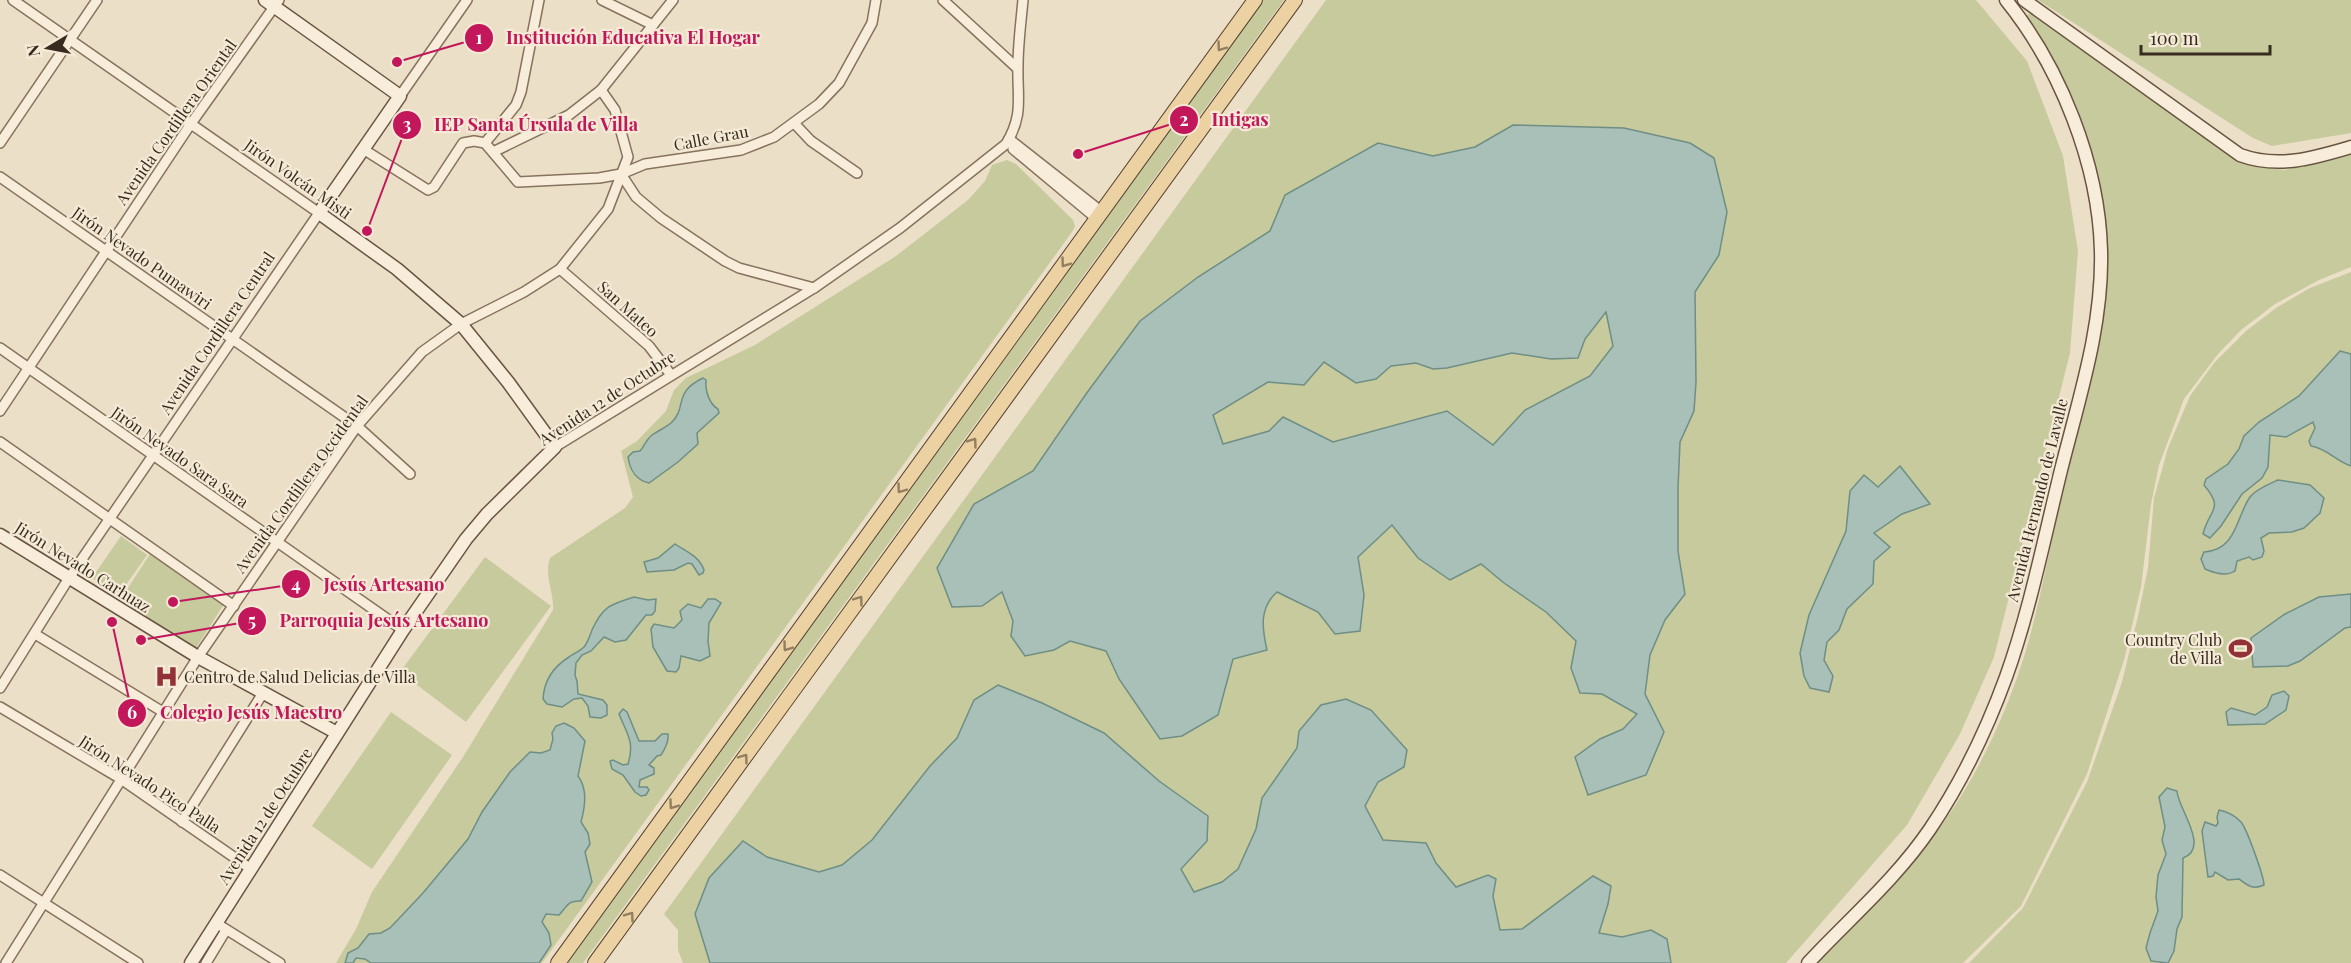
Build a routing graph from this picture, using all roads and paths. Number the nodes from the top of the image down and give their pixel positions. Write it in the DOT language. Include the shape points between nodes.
graph roads {
  1 [pos="13,0"];
  2 [pos="96,0"];
  3 [pos="467,0"];
  4 [pos="539,0"];
  5 [pos="602,0"];
  6 [pos="674,0"];
  7 [pos="876,0"];
  8 [pos="943,0"];
  9 [pos="1023,0"];
  10 [pos="1255,0"];
  11 [pos="1295,0"];
  12 [pos="2006,0"];
  13 [pos="2024,0"];
  14 [pos="273,2"];
  15 [pos="653,25"];
  16 [pos="70,39"];
  17 [pos="1017,68"];
  18 [pos="601,90"];
  19 [pos="400,96"];
  20 [pos="794,123"];
  21 [pos="190,124"];
  22 [pos="1008,141"];
  23 [pos="0,143"];
  24 [pos="485,143"];
  25 [pos="2351,147"];
  26 [pos="363,149"];
  27 [pos="493,152"];
  28 [pos="857,173"];
  29 [pos="621,174"];
  30 [pos="0,177"];
  31 [pos="319,213"];
  32 [pos="1100,215"];
  33 [pos="106,251"];
  34 [pos="560,269"];
  35 [pos="814,288"];
  36 [pos="461,324"];
  37 [pos="233,339"];
  38 [pos="0,348"];
  39 [pos="28,368"];
  40 [pos="671,375"];
  41 [pos="0,411"];
  42 [pos="357,426"];
  43 [pos="0,442"];
  44 [pos="555,447"];
  45 [pos="153,456"];
  46 [pos="410,474"];
  47 [pos="109,520"];
  48 [pos="0,535"];
  49 [pos="275,543"];
  50 [pos="69,578"];
  51 [pos="234,606"];
  52 [pos="403,630"];
  53 [pos="35,634"];
  54 [pos="198,657"];
  55 [pos="0,688"];
  56 [pos="263,693"];
  57 [pos="0,707"];
  58 [pos="164,712"];
  59 [pos="337,734"];
  60 [pos="121,779"];
  61 [pos="182,822"];
  62 [pos="251,869"];
  63 [pos="0,875"];
  64 [pos="44,902"];
  65 [pos="221,926"];
  66 [pos="274,961"];
  67 [pos="6,963"];
  68 [pos="138,963"];
  69 [pos="191,963"];
  70 [pos="206,963"];
  71 [pos="558,963"];
  72 [pos="595,963"];
  73 [pos="1808,963"];
  1 -- 16 [label="street, Jirón Volcán Misti"];
  2 -- 16 [label="street"];
  3 -- 19 [label="street, Avenida Cordillera Central"];
  4 -- 24 [label="street" via="521,92 516,105"];
  5 -- 15 [label="street"];
  6 -- 15 [label="street"];
  7 -- 20 [label="street, Calle Grau" via="872,22 839,83"];
  8 -- 17 [label="street"];
  9 -- 17 [label="street"];
  10 -- 32 [label="main road, one-way"];
  72 -- 11 [label="main road, one-way"];
  12 -- 73 [label="street, Avenida Hernando de Lavalle" via="2019,15 2066,101 2093,183 2100,270 2090,359 2021,629 1978,744 1930,829 1903,864"];
  13 -- 25 [label="street" via="2240,154 2281,162"];
  14 -- 19 [label="street"];
  14 -- 21 [label="street, Avenida Cordillera Oriental"];
  15 -- 18 [label="street"];
  16 -- 21 [label="street, Jirón Volcán Misti"];
  16 -- 23 [label="street"];
  17 -- 22 [label="street" via="1019,114"];
  18 -- 27 [label="street" via="569,115"];
  18 -- 29 [label="street, Avenida Cordillera Occidental" via="615,110 628,157"];
  19 -- 26 [label="street, Avenida Cordillera Central"];
  20 -- 28 [label="street" via="811,141"];
  20 -- 29 [label="street, Calle Grau" via="774,137 741,150 645,164"];
  21 -- 31 [label="street, Jirón Volcán Misti"];
  21 -- 33 [label="street, Avenida Cordillera Oriental"];
  22 -- 32 [label="street"];
  22 -- 35 [label="street, Avenida 12 de Octubre" via="900,228"];
  24 -- 26 [label="street" via="463,143 434,187 428,190"];
  24 -- 27 [label="street"];
  26 -- 31 [label="street, Avenida Cordillera Central"];
  27 -- 29 [label="street, Calle Grau" via="518,182"];
  29 -- 34 [label="street, Avenida Cordillera Occidental" via="608,210"];
  29 -- 35 [label="street" via="636,197 661,218 725,261"];
  30 -- 33 [label="street, Jirón Nevado Pumawiri"];
  31 -- 36 [label="street, Jirón Volcán Misti" via="397,268"];
  31 -- 37 [label="street, Avenida Cordillera Central"];
  32 -- 71 [label="main road, one-way"];
  33 -- 37 [label="street, Jirón Nevado Pumawiri"];
  33 -- 39 [label="street, Avenida Cordillera Oriental"];
  34 -- 36 [label="street, Avenida Cordillera Occidental"];
  34 -- 40 [label="street, San Mateo" via="649,346"];
  35 -- 40 [label="street, Avenida 12 de Octubre"];
  36 -- 42 [label="street, Avenida Cordillera Occidental" via="422,352"];
  36 -- 44 [label="street, Jirón Volcán Misti"];
  37 -- 42 [label="street, Jirón Nevado Pumawiri"];
  37 -- 45 [label="street, Avenida Cordillera Central"];
  38 -- 39 [label="street, Jirón Nevado Sara Sara"];
  39 -- 41 [label="street, Avenida Cordillera Oriental"];
  39 -- 45 [label="street, Jirón Nevado Sara Sara"];
  40 -- 44 [label="street, Avenida 12 de Octubre"];
  42 -- 46 [label="street, Jirón Nevado Pumawiri"];
  42 -- 49 [label="street, Avenida Cordillera Occidental"];
  43 -- 47 [label="street"];
  44 -- 52 [label="street, Avenida 12 de Octubre" via="466,538"];
  45 -- 47 [label="street, Avenida Cordillera Central"];
  45 -- 49 [label="street, Jirón Nevado Sara Sara"];
  47 -- 50 [label="street, Avenida Cordillera Central"];
  47 -- 51 [label="street"];
  48 -- 50 [label="street, Jirón Nevado Carhuaz"];
  49 -- 51 [label="street, Avenida Cordillera Occidental"];
  49 -- 52 [label="street, Jirón Nevado Sara Sara"];
  50 -- 53 [label="street, Avenida Cordillera Central"];
  50 -- 54 [label="street, Jirón Nevado Carhuaz"];
  51 -- 54 [label="street, Avenida Cordillera Occidental"];
  52 -- 59 [label="street, Avenida 12 de Octubre"];
  53 -- 55 [label="street, Avenida Cordillera Central"];
  53 -- 58 [label="street"];
  54 -- 56 [label="street, Jirón Nevado Carhuaz"];
  54 -- 58 [label="street, Avenida Cordillera Occidental"];
  56 -- 59 [label="street, Jirón Nevado Carhuaz"];
  56 -- 61 [label="street"];
  57 -- 60 [label="street, Jirón Nevado Pico Palla"];
  58 -- 60 [label="street, Avenida Cordillera Occidental"];
  59 -- 62 [label="street, Avenida 12 de Octubre"];
  60 -- 61 [label="street, Jirón Nevado Pico Palla"];
  60 -- 64 [label="street, Avenida Cordillera Occidental"];
  61 -- 62 [label="street, Jirón Nevado Pico Palla"];
  62 -- 65 [label="street, Avenida 12 de Octubre"];
  63 -- 64 [label="street"];
  64 -- 67 [label="street, Avenida Cordillera Occidental"];
  64 -- 68 [label="street"];
  65 -- 66 [label="street"];
  65 -- 69 [label="street, Avenida 12 de Octubre"];
  65 -- 70 [label="street, Avenida 12 de Octubre"];
}
